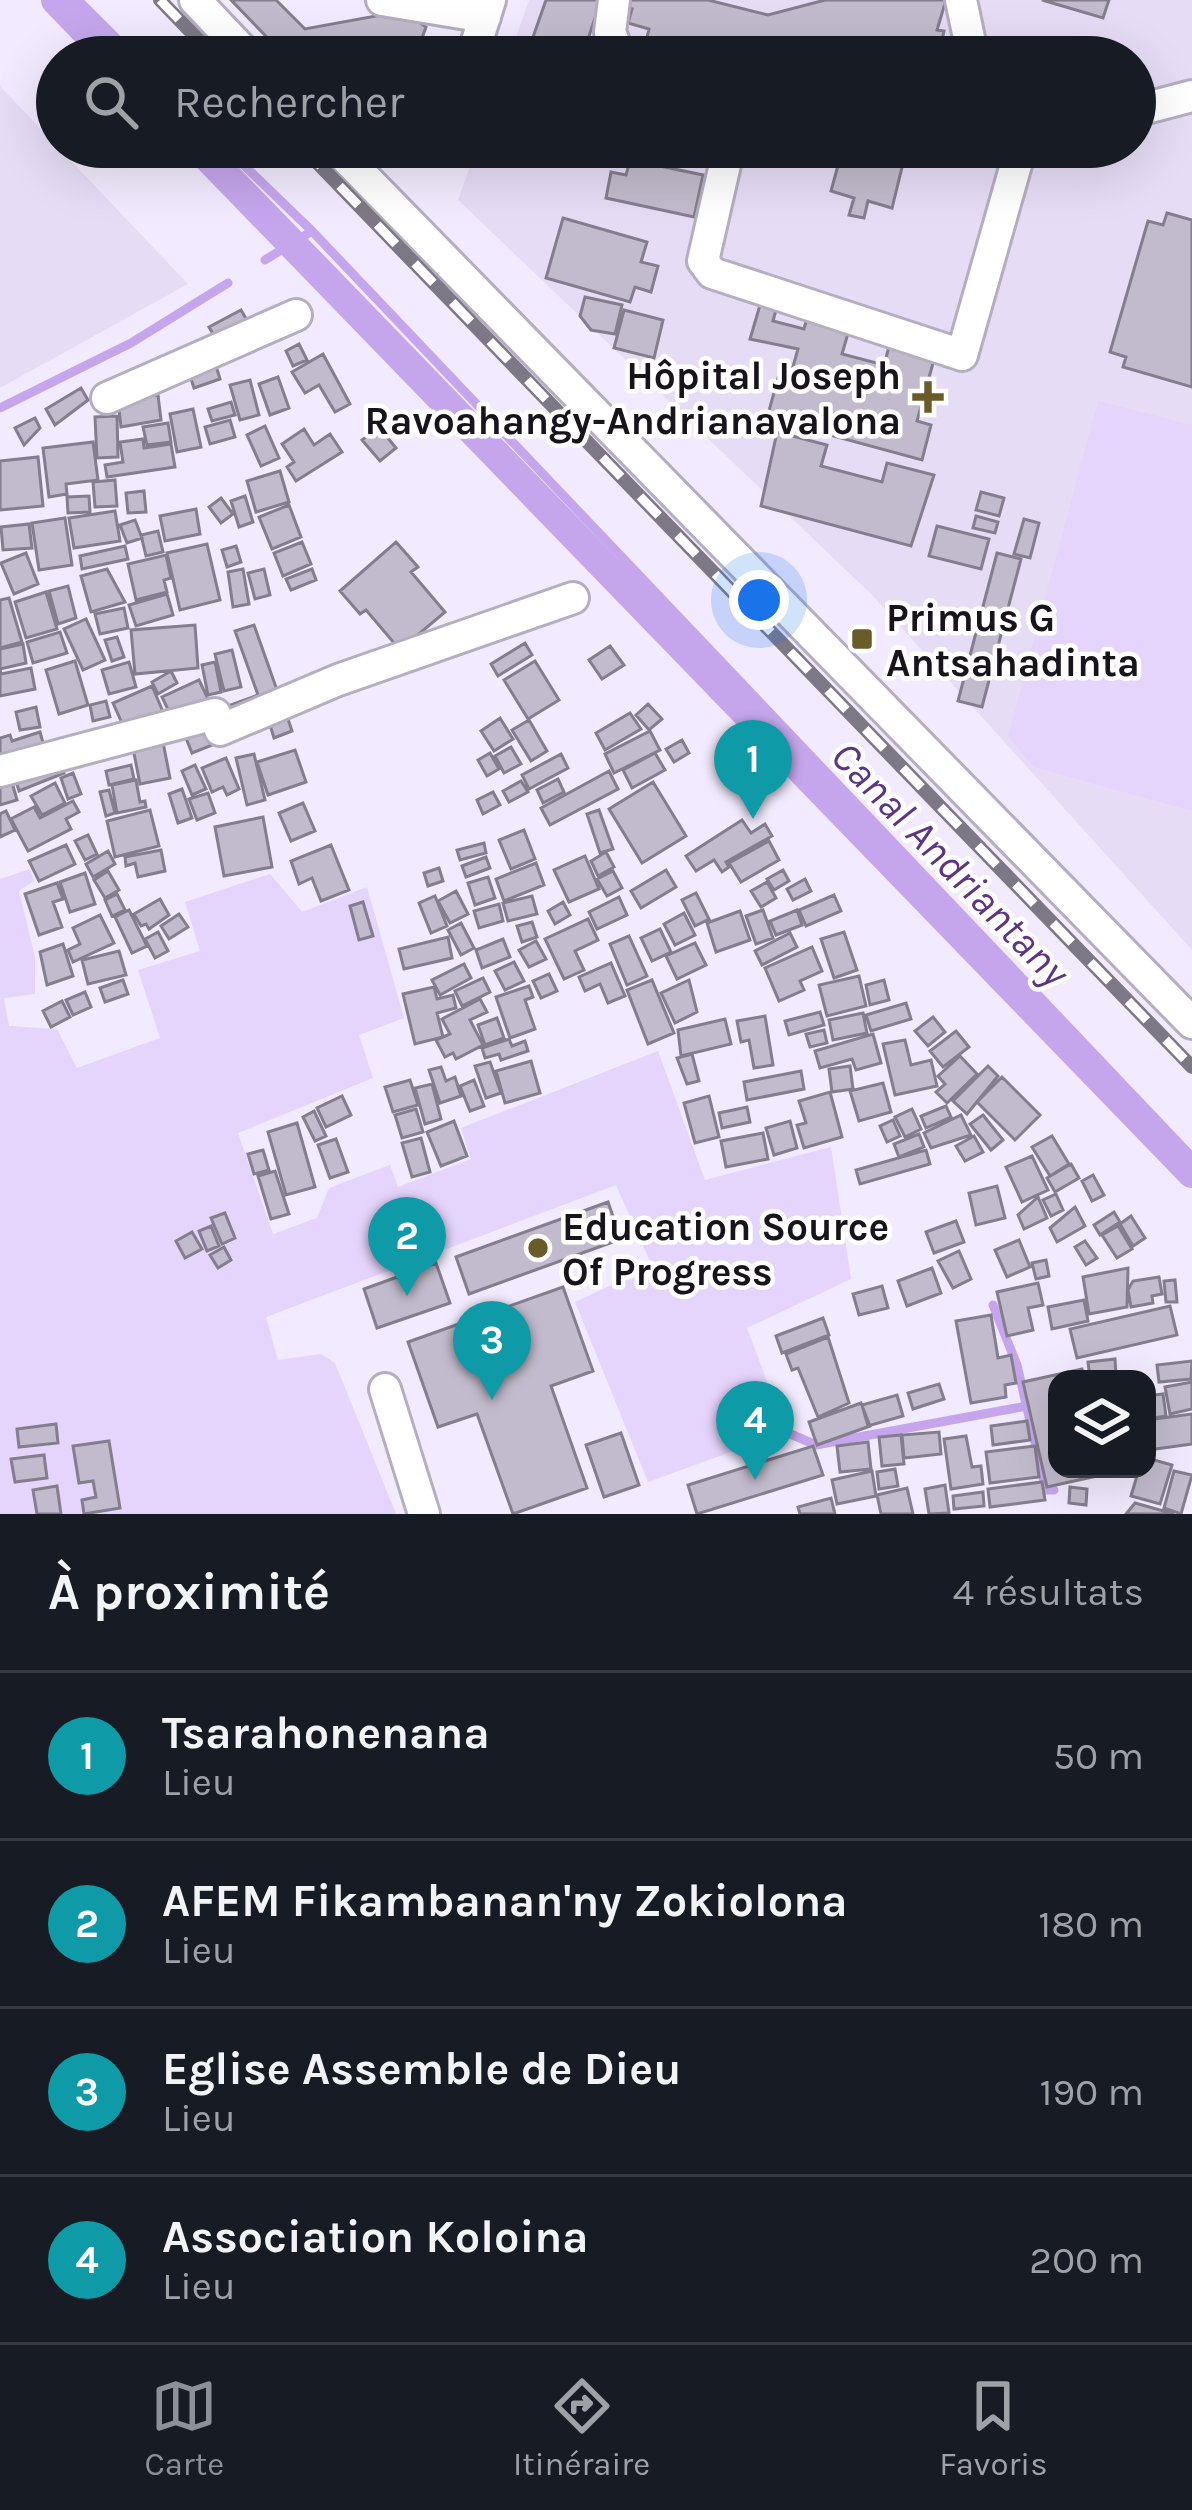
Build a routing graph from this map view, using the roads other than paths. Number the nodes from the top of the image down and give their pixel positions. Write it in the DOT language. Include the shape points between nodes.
graph roads {
  1 [pos="195,0"];
  2 [pos="382,0"];
  3 [pos="614,0"];
  4 [pos="962,0"];
  5 [pos="488,8"];
  6 [pos="230,36"];
  7 [pos="612,36"];
  8 [pos="969,36"];
  9 [pos="1192,96"];
  10 [pos="1156,105"];
  11 [pos="356,168"];
  12 [pos="724,168"];
  13 [pos="1015,168"];
  14 [pos="296,315"];
  15 [pos="106,398"];
  16 [pos="573,598"];
  17 [pos="0,770"];
  18 [pos="1192,1024"];
  19 [pos="385,1389"];
  20 [pos="424,1514"];
  1 -- 6 [label="street"];
  2 -- 5 [label="street"];
  3 -- 7 [label="street"];
  4 -- 8 [label="street"];
  9 -- 10 [label="street"];
  11 -- 18 [label="street"];
  12 -- 13 [label="street" via="704,261 712,273 962,355"];
  14 -- 15 [label="street"];
  16 -- 17 [label="street" via="220,730 215,714"];
  19 -- 20 [label="street"];
}
